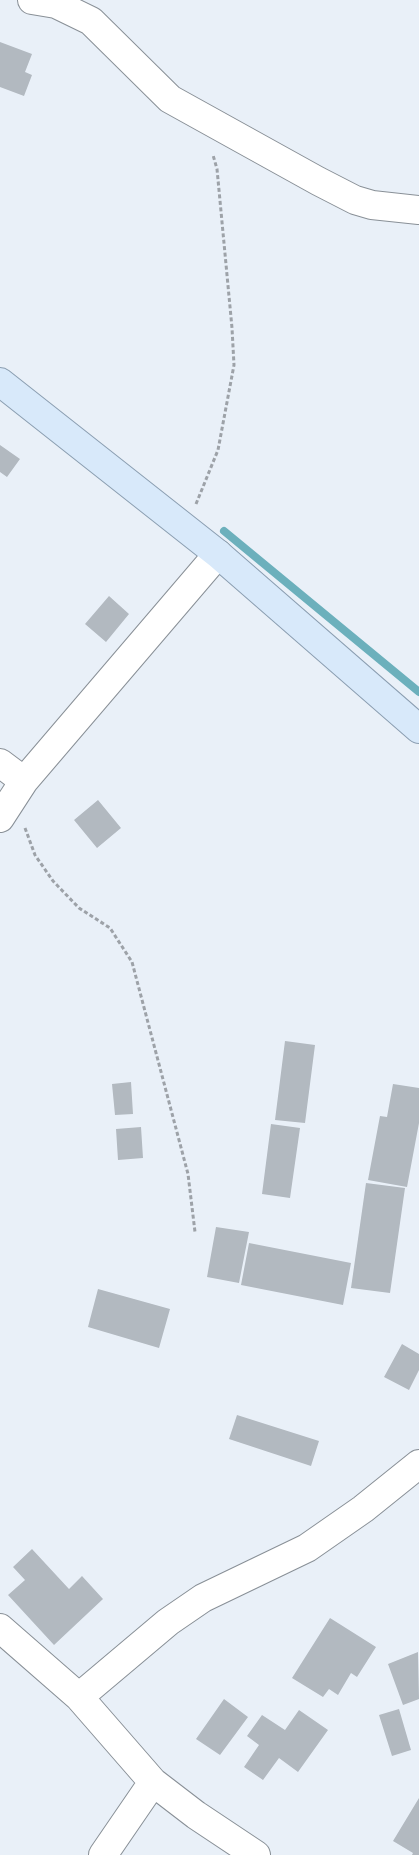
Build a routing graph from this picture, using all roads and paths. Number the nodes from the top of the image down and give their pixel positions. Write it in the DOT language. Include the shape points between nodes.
graph roads {
  1 [pos="32,0"];
  2 [pos="213,153"];
  3 [pos="419,210"];
  4 [pos="0,382"];
  5 [pos="187,530"];
  6 [pos="218,554"];
  7 [pos="419,729"];
  8 [pos="0,763"];
  9 [pos="21,786"];
  10 [pos="0,818"];
  11 [pos="195,1232"];
  12 [pos="419,1464"];
  13 [pos="0,1628"];
  14 [pos="79,1697"];
  15 [pos="153,1782"];
  16 [pos="103,1855"];
  17 [pos="256,1855"];
  1 -- 3 [label="street" via="56,4 91,21 170,99 318,181 372,205"];
  2 -- 5 [label="path" via="234,365 218,450"];
  4 -- 5 [label="main road"];
  5 -- 6 [label="main road"];
  6 -- 7 [label="main road"];
  6 -- 9 [label="street"];
  8 -- 9 [label="street"];
  9 -- 10 [label="street"];
  9 -- 11 [label="path" via="25,827 35,855 53,882 79,908 110,928 132,962 188,1174"];
  12 -- 14 [label="street" via="307,1548 203,1598 168,1622"];
  13 -- 14 [label="street"];
  14 -- 15 [label="street"];
  15 -- 16 [label="street"];
  15 -- 17 [label="street"];
}
